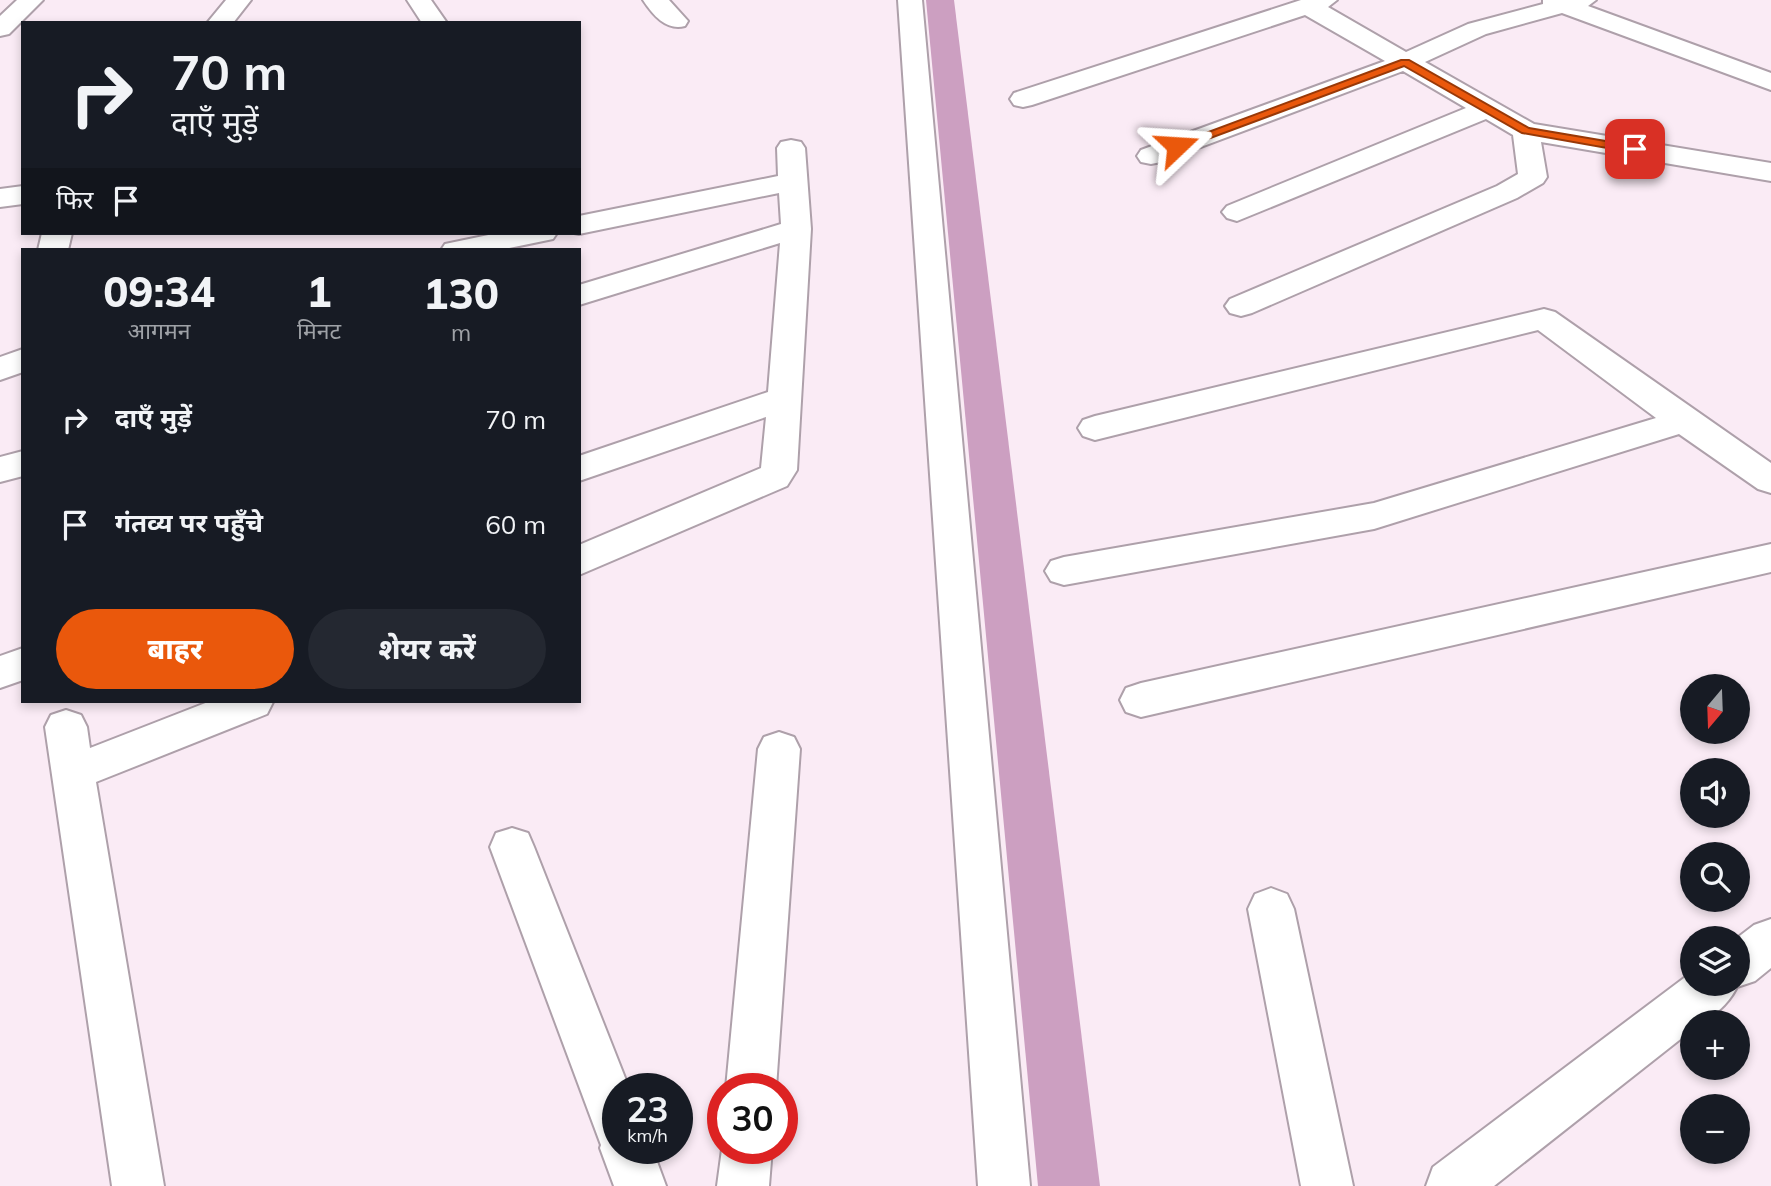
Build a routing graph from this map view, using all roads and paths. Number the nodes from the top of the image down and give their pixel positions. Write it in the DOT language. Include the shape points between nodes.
graph roads {
  1 [pos="31,0"];
  2 [pos="239,0"];
  3 [pos="419,0"];
  4 [pos="655,0"];
  5 [pos="910,0"];
  6 [pos="1566,2"];
  7 [pos="1317,3"];
  8 [pos="221,21"];
  9 [pos="434,21"];
  10 [pos="676,21"];
  11 [pos="0,29"];
  12 [pos="1405,62"];
  13 [pos="1765,75"];
  14 [pos="1023,99"];
  15 [pos="1487,108"];
  16 [pos="1526,131"];
  17 [pos="791,148"];
  18 [pos="1151,156"];
  19 [pos="1771,172"];
  20 [pos="793,182"];
  21 [pos="21,195"];
  22 [pos="0,198"];
  23 [pos="1237,212"];
  24 [pos="581,225"];
  25 [pos="796,229"];
  26 [pos="532,235"];
  27 [pos="466,248"];
  28 [pos="581,294"];
  29 [pos="1241,306"];
  30 [pos="21,361"];
  31 [pos="0,369"];
  32 [pos="785,398"];
  33 [pos="1684,421"];
  34 [pos="1095,428"];
  35 [pos="21,464"];
  36 [pos="581,468"];
  37 [pos="0,470"];
  38 [pos="1771,480"];
  39 [pos="1771,558"];
  40 [pos="581,560"];
  41 [pos="1064,571"];
  42 [pos="21,665"];
  43 [pos="0,672"];
  44 [pos="1141,700"];
  45 [pos="249,703"];
  46 [pos="66,727"];
  47 [pos="779,749"];
  48 [pos="74,773"];
  49 [pos="512,847"];
  50 [pos="1271,909"];
  51 [pos="1771,940"];
  52 [pos="1750,956"];
  53 [pos="1698,996"];
  54 [pos="752,1073"];
  55 [pos="602,1084"];
  56 [pos="632,1164"];
  57 [pos="745,1164"];
  58 [pos="138,1186"];
  59 [pos="640,1186"];
  60 [pos="743,1186"];
  61 [pos="1003,1186"];
  62 [pos="1327,1186"];
  63 [pos="1452,1186"];
  1 -- 11 [label="street"];
  2 -- 8 [label="street"];
  3 -- 9 [label="street"];
  4 -- 10 [label="street"];
  5 -- 61 [label="street"];
  6 -- 12 [label="street" via="1478,29"];
  6 -- 13 [label="street"];
  7 -- 12 [label="street"];
  7 -- 14 [label="street"];
  12 -- 15 [label="street"];
  12 -- 18 [label="street"];
  15 -- 16 [label="street"];
  15 -- 23 [label="street"];
  16 -- 19 [label="street"];
  16 -- 29 [label="street" via="1533,177"];
  17 -- 20 [label="street"];
  20 -- 24 [label="street"];
  20 -- 25 [label="street"];
  21 -- 22 [label="street"];
  25 -- 28 [label="street"];
  25 -- 32 [label="street"];
  26 -- 27 [label="street"];
  30 -- 31 [label="street"];
  32 -- 36 [label="street"];
  32 -- 40 [label="street" via="777,474"];
  33 -- 34 [label="street" via="1544,319"];
  33 -- 38 [label="street"];
  33 -- 41 [label="street" via="1374,516"];
  35 -- 37 [label="street"];
  39 -- 44 [label="street"];
  42 -- 43 [label="street"];
  45 -- 48 [label="street"];
  46 -- 48 [label="street"];
  47 -- 54 [label="street"];
  48 -- 58 [label="street"];
  49 -- 55 [label="street"];
  50 -- 62 [label="street"];
  51 -- 52 [label="street"];
  53 -- 63 [label="street"];
  56 -- 59 [label="street"];
  57 -- 60 [label="street"];
}
